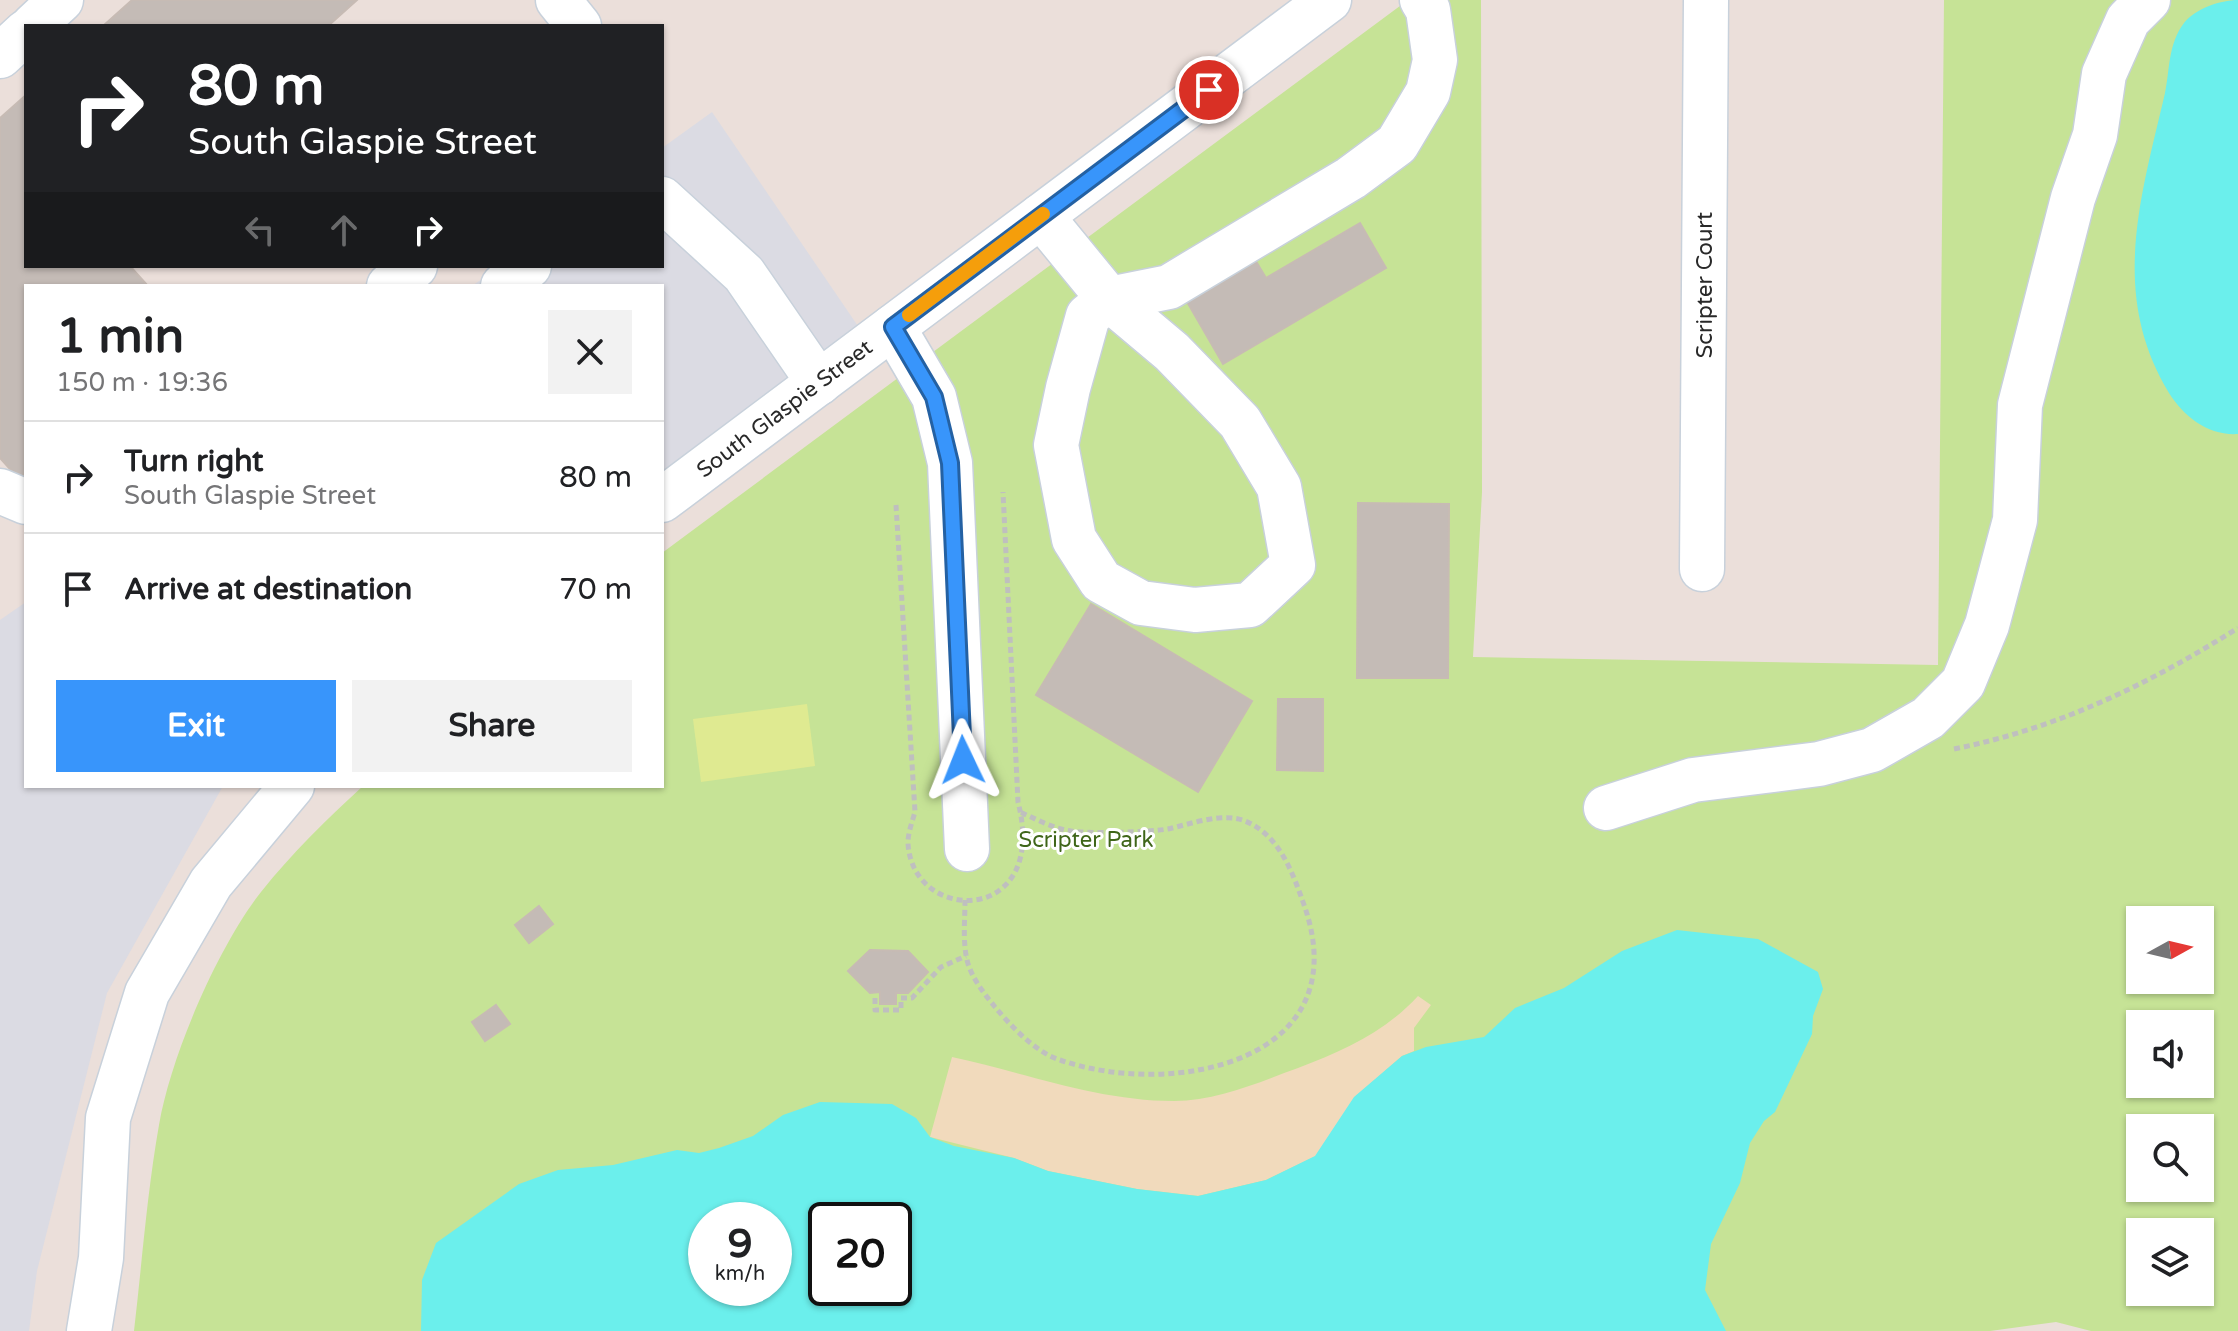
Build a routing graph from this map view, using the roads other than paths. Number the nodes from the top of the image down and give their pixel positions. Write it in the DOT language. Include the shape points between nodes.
graph roads {
  1 [pos="61,0"];
  2 [pos="558,0"];
  3 [pos="1329,0"];
  4 [pos="1422,0"];
  5 [pos="1706,0"];
  6 [pos="2148,0"];
  7 [pos="35,24"];
  8 [pos="577,24"];
  9 [pos="24,34"];
  10 [pos="0,56"];
  11 [pos="664,201"];
  12 [pos="1041,216"];
  13 [pos="412,268"];
  14 [pos="526,268"];
  15 [pos="392,284"];
  16 [pos="506,284"];
  17 [pos="1109,299"];
  18 [pos="893,327"];
  19 [pos="819,383"];
  20 [pos="0,491"];
  21 [pos="664,499"];
  22 [pos="24,501"];
  23 [pos="1702,569"];
  24 [pos="290,788"];
  25 [pos="1606,808"];
  26 [pos="967,849"];
  27 [pos="89,1331"];
  1 -- 7 [label="street"];
  2 -- 8 [label="street"];
  3 -- 12 [label="street, South Glaspie Street"];
  4 -- 17 [label="street" via="1435,60 1428,92 1397,144 1351,178 1169,287"];
  5 -- 23 [label="street, Scripter Court"];
  6 -- 25 [label="street" via="2128,20 2104,74 2095,135 2073,198 2020,405 2015,520 1987,625 1963,683 1928,718 1872,750 1819,764 1693,780"];
  9 -- 10 [label="street"];
  11 -- 19 [label="street" via="744,274"];
  12 -- 17 [label="street"];
  12 -- 18 [label="street, South Glaspie Street"];
  13 -- 15 [label="street"];
  14 -- 16 [label="street"];
  17 -- 17 [label="street" via="1172,352 1240,422 1279,487 1293,565 1250,605 1195,610 1141,603 1101,581 1074,539 1056,445 1088,316"];
  18 -- 19 [label="street, South Glaspie Street"];
  18 -- 26 [label="street" via="934,397 950,463"];
  19 -- 21 [label="street, South Glaspie Street"];
  20 -- 22 [label="street"];
  24 -- 27 [label="street" via="211,883 147,993 108,1118 101,1258"];
}
